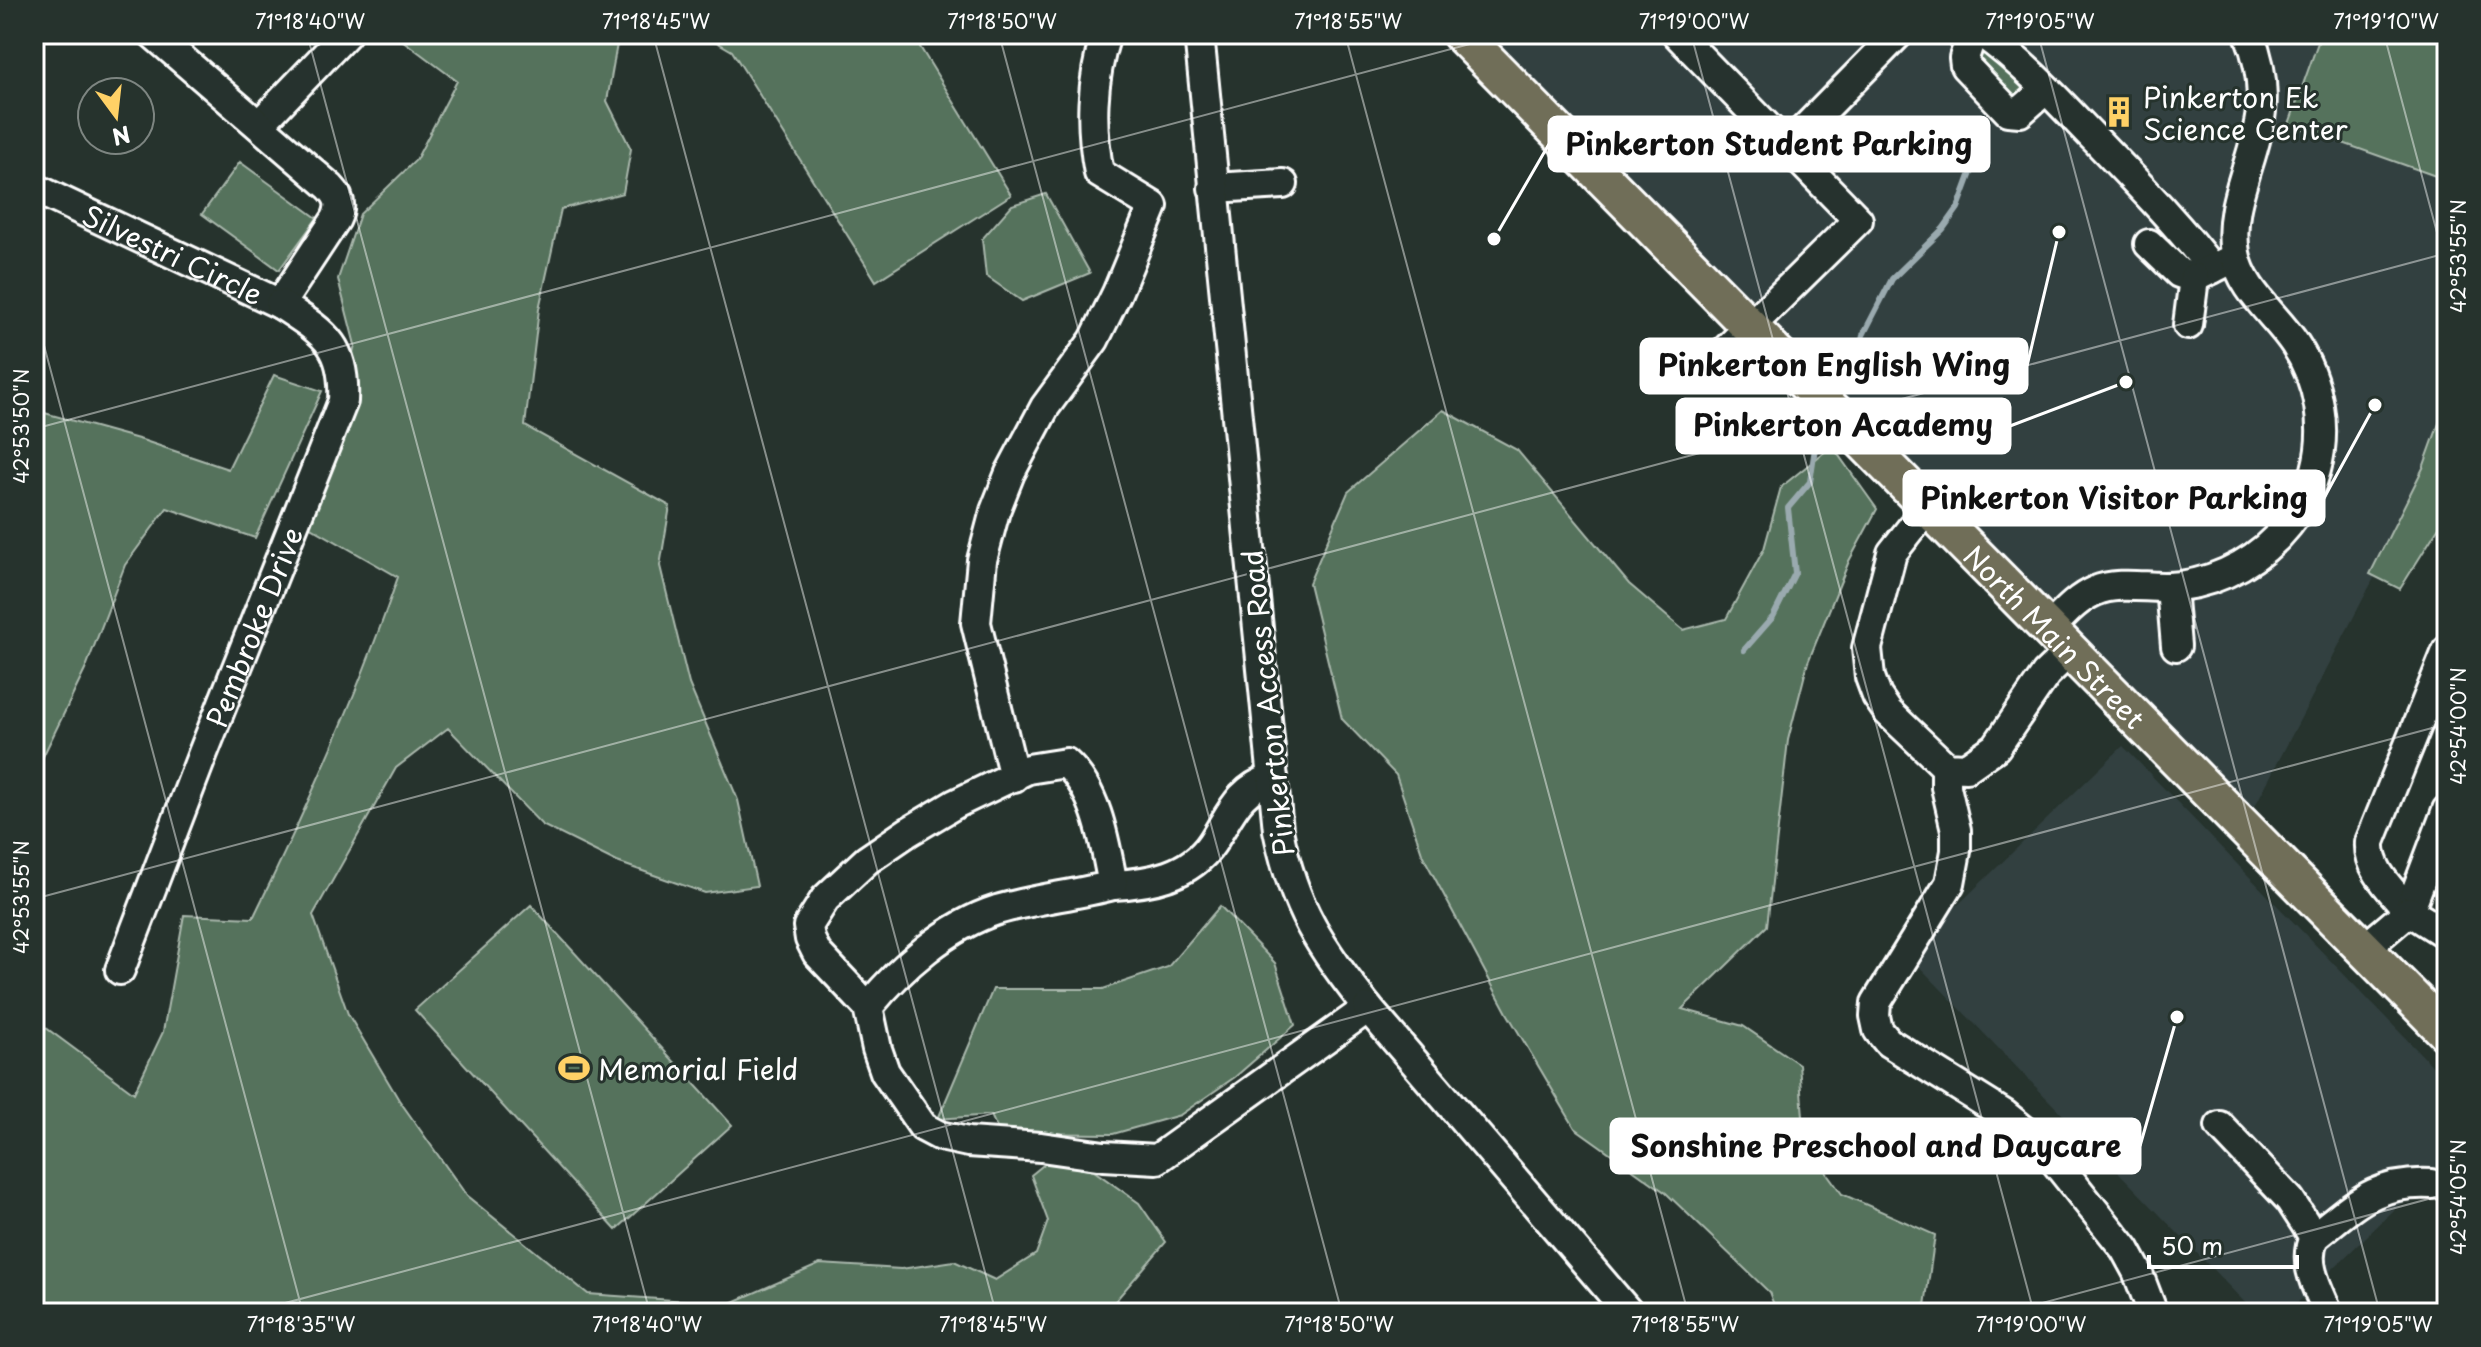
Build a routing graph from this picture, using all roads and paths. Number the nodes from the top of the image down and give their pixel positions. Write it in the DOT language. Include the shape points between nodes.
graph roads {
  1 [pos="153,34"];
  2 [pos="346,34"];
  3 [pos="1106,34"];
  4 [pos="1199,34"];
  5 [pos="1677,34"];
  6 [pos="1898,34"];
  7 [pos="1972,34"];
  8 [pos="1983,34"];
  9 [pos="2249,34"];
  10 [pos="1475,39"];
  11 [pos="2046,89"];
  12 [pos="259,125"];
  13 [pos="1786,148"];
  14 [pos="1283,184"];
  15 [pos="34,188"];
  16 [pos="1213,188"];
  17 [pos="2149,244"];
  18 [pos="2214,268"];
  19 [pos="280,304"];
  20 [pos="2188,325"];
  21 [pos="1750,326"];
  22 [pos="1722,354"];
  23 [pos="1928,507"];
  24 [pos="2171,587"];
  25 [pos="2059,640"];
  26 [pos="2176,646"];
  27 [pos="2447,651"];
  28 [pos="1946,767"];
  29 [pos="1014,777"];
  30 [pos="1273,778"];
  31 [pos="2447,810"];
  32 [pos="1113,885"];
  33 [pos="2409,911"];
  34 [pos="2447,935"];
  35 [pos="2364,949"];
  36 [pos="120,970"];
  37 [pos="868,1007"];
  38 [pos="1368,1008"];
  39 [pos="2447,1033"];
  40 [pos="2220,1126"];
  41 [pos="2432,1184"];
  42 [pos="2314,1237"];
  43 [pos="1629,1313"];
  44 [pos="2153,1313"];
  45 [pos="2328,1313"];
  1 -- 12 [label="street, Silvestri Circle"];
  2 -- 12 [label="street"];
  3 -- 29 [label="street" via="1092,96 1099,173 1153,206 1094,340 1045,407 1010,473 982,560 976,623"];
  4 -- 16 [label="street, Pinkerton Access Road"];
  5 -- 13 [label="street"];
  6 -- 13 [label="street"];
  7 -- 11 [label="street" via="1965,66 2008,111 2020,112"];
  8 -- 11 [label="street"];
  9 -- 18 [label="street" via="2263,95 2233,237"];
  10 -- 21 [label="main road, North Main Street"];
  11 -- 18 [label="street"];
  12 -- 19 [label="street, Silvestri Circle" via="330,187 340,206"];
  13 -- 21 [label="street" via="1858,220"];
  14 -- 16 [label="street"];
  15 -- 19 [label="street, Silvestri Circle"];
  16 -- 30 [label="street, Pinkerton Access Road"];
  17 -- 18 [label="street" via="2179,273"];
  18 -- 20 [label="street"];
  18 -- 24 [label="street" via="2249,286 2293,341 2313,380 2321,422 2317,465 2302,506 2261,553 2224,575"];
  19 -- 36 [label="street, Pembroke Drive" via="325,335 335,349 343,401"];
  21 -- 22 [label="street"];
  21 -- 23 [label="main road, North Main Street"];
  23 -- 25 [label="main road, North Main Street"];
  23 -- 28 [label="street" via="1892,553 1867,648 1877,696"];
  24 -- 25 [label="street" via="2098,590 2079,600"];
  24 -- 26 [label="street"];
  25 -- 28 [label="street" via="2046,674 1996,747 1966,768"];
  25 -- 35 [label="main road, North Main Street"];
  27 -- 33 [label="street" via="2370,842 2373,866"];
  28 -- 44 [label="street" via="1956,830 1950,883 1876,1003 1878,1030 1908,1057 1993,1107 2042,1145 2125,1249"];
  29 -- 32 [label="street" via="1050,764 1066,763 1074,771 1099,823"];
  29 -- 37 [label="street" via="908,832 867,860 813,914 808,926 817,953"];
  30 -- 32 [label="street" via="1258,783 1238,801 1195,861 1160,879"];
  30 -- 38 [label="street, Pinkerton Access Road" via="1287,872 1305,917"];
  31 -- 33 [label="street"];
  32 -- 37 [label="street" via="993,911 968,923 892,978"];
  33 -- 34 [label="street"];
  33 -- 35 [label="street"];
  35 -- 39 [label="main road, North Main Street"];
  37 -- 38 [label="street" via="885,1072 923,1127 968,1142 1136,1159 1157,1159"];
  38 -- 43 [label="street, Pinkerton Access Road"];
  40 -- 42 [label="street" via="2290,1200"];
  41 -- 42 [label="street" via="2400,1184 2371,1193"];
  42 -- 45 [label="street" via="2309,1247 2311,1272"];
}
